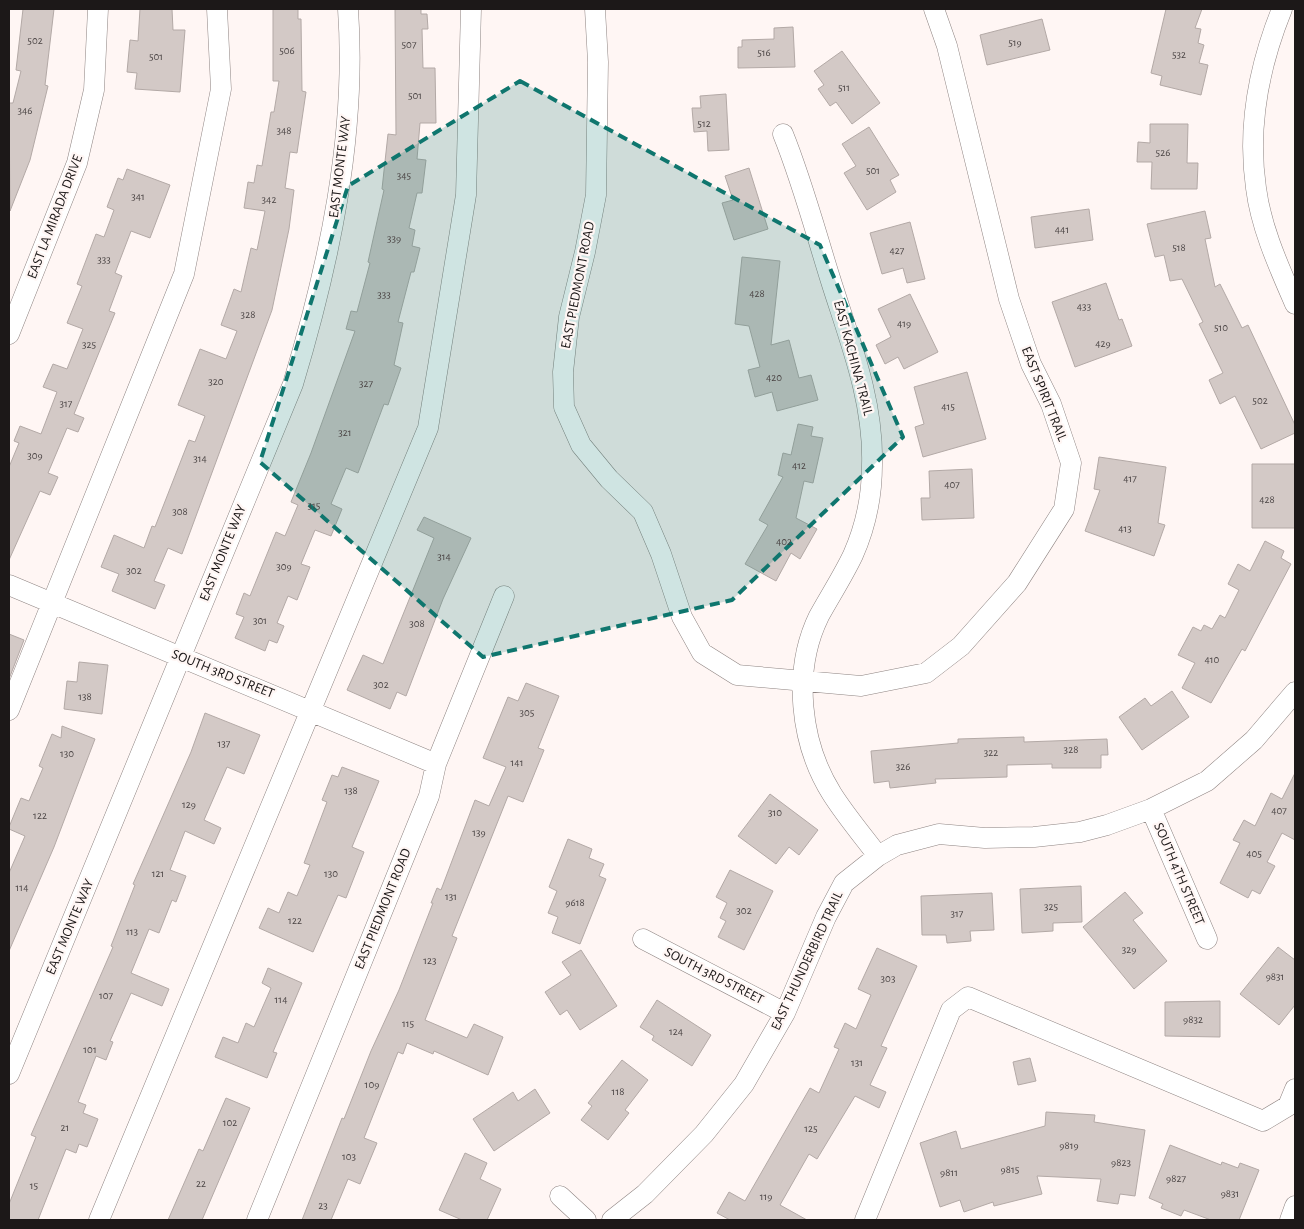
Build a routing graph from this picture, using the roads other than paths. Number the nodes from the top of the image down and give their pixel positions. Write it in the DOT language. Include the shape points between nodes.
graph roads {
  1 [pos="98,9"];
  2 [pos="217,9"];
  3 [pos="348,9"];
  4 [pos="471,9"];
  5 [pos="595,9"];
  6 [pos="934,9"];
  7 [pos="1282,9"];
  8 [pos="783,134"];
  9 [pos="1295,304"];
  10 [pos="9,334"];
  11 [pos="9,585"];
  12 [pos="504,596"];
  13 [pos="53,603"];
  14 [pos="180,657"];
  15 [pos="803,680"];
  16 [pos="1295,692"];
  17 [pos="9,710"];
  18 [pos="310,711"];
  19 [pos="436,764"];
  20 [pos="1151,809"];
  21 [pos="878,856"];
  22 [pos="643,939"];
  23 [pos="1207,939"];
  24 [pos="785,1012"];
  25 [pos="9,1074"];
  26 [pos="1295,1089"];
  27 [pos="560,1196"];
  28 [pos="1295,1206"];
  29 [pos="99,1220"];
  30 [pos="257,1220"];
  31 [pos="586,1220"];
  32 [pos="612,1220"];
  33 [pos="865,1220"];
  34 [pos="1290,1220"];
  1 -- 10 [label="street, EAST LA MIRADA DRIVE" via="94,90 78,163"];
  2 -- 13 [label="street" via="221,89 184,274"];
  3 -- 14 [label="street, EAST MONTE WAY" via="348,107 327,265 293,384"];
  4 -- 18 [label="street" via="466,195 428,428"];
  5 -- 15 [label="street, EAST PIEDMONT ROAD" via="598,62 596,195 586,252 569,317 563,372 564,407 581,444 609,479 643,512 682,617 702,653 737,675"];
  6 -- 15 [label="street, EAST SPIRIT TRAIL" via="948,46 1009,299 1071,463 1064,509 1017,583 961,646 926,673 860,686"];
  7 -- 9 [label="street" via="1267,46 1255,104 1253,147 1256,189 1266,229"];
  8 -- 15 [label="street, EAST KACHINA TRAIL" via="867,400 872,436 870,494 863,525 853,554 818,618"];
  11 -- 13 [label="street, SOUTH 3RD STREET"];
  12 -- 19 [label="street, EAST PIEDMONT ROAD"];
  13 -- 14 [label="street, SOUTH 3RD STREET"];
  13 -- 17 [label="street"];
  14 -- 18 [label="street, SOUTH 3RD STREET"];
  14 -- 25 [label="street, EAST MONTE WAY"];
  15 -- 21 [label="street, EAST KACHINA TRAIL" via="804,722 810,745 831,793"];
  16 -- 20 [label="street, EAST THUNDERBIRD TRAIL" via="1254,740 1207,781"];
  18 -- 19 [label="street, SOUTH 3RD STREET"];
  18 -- 29 [label="street"];
  19 -- 30 [label="street, EAST PIEDMONT ROAD" via="429,796"];
  20 -- 21 [label="street, EAST THUNDERBIRD TRAIL" via="1107,825 1070,833 986,838 938,834 897,845"];
  20 -- 23 [label="street, SOUTH 4TH STREET"];
  21 -- 24 [label="street, EAST THUNDERBIRD TRAIL" via="844,883"];
  22 -- 24 [label="street, SOUTH 3RD STREET"];
  24 -- 32 [label="street, EAST THUNDERBIRD TRAIL" via="744,1084 704,1134 645,1194"];
  26 -- 33 [label="street" via="1288,1106 1263,1121 968,997 951,1010"];
  27 -- 31 [label="street"];
  28 -- 34 [label="street"];
}
